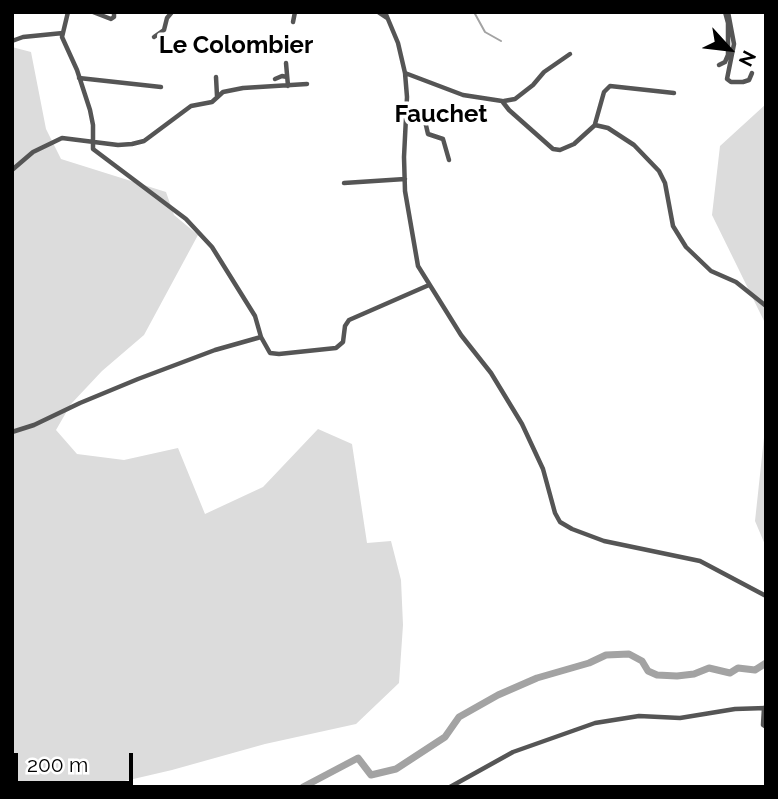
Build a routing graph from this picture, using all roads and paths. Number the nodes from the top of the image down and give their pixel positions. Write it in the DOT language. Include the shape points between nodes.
graph roads {
  1 [pos="68,12"];
  2 [pos="93,12"];
  3 [pos="114,12"];
  4 [pos="172,12"];
  5 [pos="295,12"];
  6 [pos="378,12"];
  7 [pos="385,12"];
  8 [pos="727,12"];
  9 [pos="388,19"];
  10 [pos="293,22"];
  11 [pos="62,33"];
  12 [pos="154,37"];
  13 [pos="12,41"];
  14 [pos="570,54"];
  15 [pos="286,63"];
  16 [pos="719,65"];
  17 [pos="405,73"];
  18 [pos="752,73"];
  19 [pos="216,76"];
  20 [pos="287,77"];
  21 [pos="79,78"];
  22 [pos="275,79"];
  23 [pos="307,83"];
  24 [pos="288,86"];
  25 [pos="161,87"];
  26 [pos="674,93"];
  27 [pos="218,96"];
  28 [pos="502,101"];
  29 [pos="407,114"];
  30 [pos="595,125"];
  31 [pos="92,142"];
  32 [pos="449,160"];
  33 [pos="12,170"];
  34 [pos="405,179"];
  35 [pos="344,183"];
  36 [pos="429,285"];
  37 [pos="766,306"];
  38 [pos="261,337"];
  39 [pos="12,432"];
  40 [pos="766,596"];
  41 [pos="765,708"];
  42 [pos="766,727"];
  43 [pos="450,787"];
  1 -- 11 [label="street"];
  2 -- 3 [label="street" via="110,19"];
  4 -- 12 [label="street" via="164,30"];
  5 -- 10 [label="street"];
  6 -- 9 [label="street"];
  7 -- 9 [label="street"];
  8 -- 16 [label="street" via="728,55"];
  8 -- 18 [label="street" via="734,44 727,79 743,82"];
  9 -- 17 [label="street"];
  11 -- 13 [label="street"];
  11 -- 21 [label="street"];
  14 -- 28 [label="street" via="515,99"];
  15 -- 20 [label="street"];
  17 -- 28 [label="street" via="463,95"];
  17 -- 29 [label="street"];
  19 -- 27 [label="street"];
  20 -- 22 [label="street"];
  20 -- 24 [label="street"];
  21 -- 25 [label="street"];
  21 -- 31 [label="street" via="93,122"];
  23 -- 24 [label="street"];
  24 -- 27 [label="street" via="243,88"];
  26 -- 30 [label="street" via="607,87"];
  27 -- 31 [label="street" via="212,102 191,106 144,141 121,145"];
  28 -- 30 [label="street" via="552,149 574,144"];
  29 -- 32 [label="street" via="422,116 428,134 443,139"];
  29 -- 34 [label="street"];
  30 -- 37 [label="street" via="628,141 657,169 665,183 673,226 686,247 711,271 736,282"];
  31 -- 33 [label="street" via="62,138 33,152"];
  31 -- 38 [label="street" via="96,152 165,201 204,237 249,306"];
  34 -- 35 [label="street"];
  34 -- 36 [label="street" via="417,262"];
  36 -- 38 [label="street" via="348,320 336,348 275,354"];
  36 -- 40 [label="street" via="522,424 560,522 618,545 700,561"];
  38 -- 39 [label="street" via="138,379"];
  41 -- 42 [label="street"];
  41 -- 43 [label="street" via="595,723 513,752"];
}
